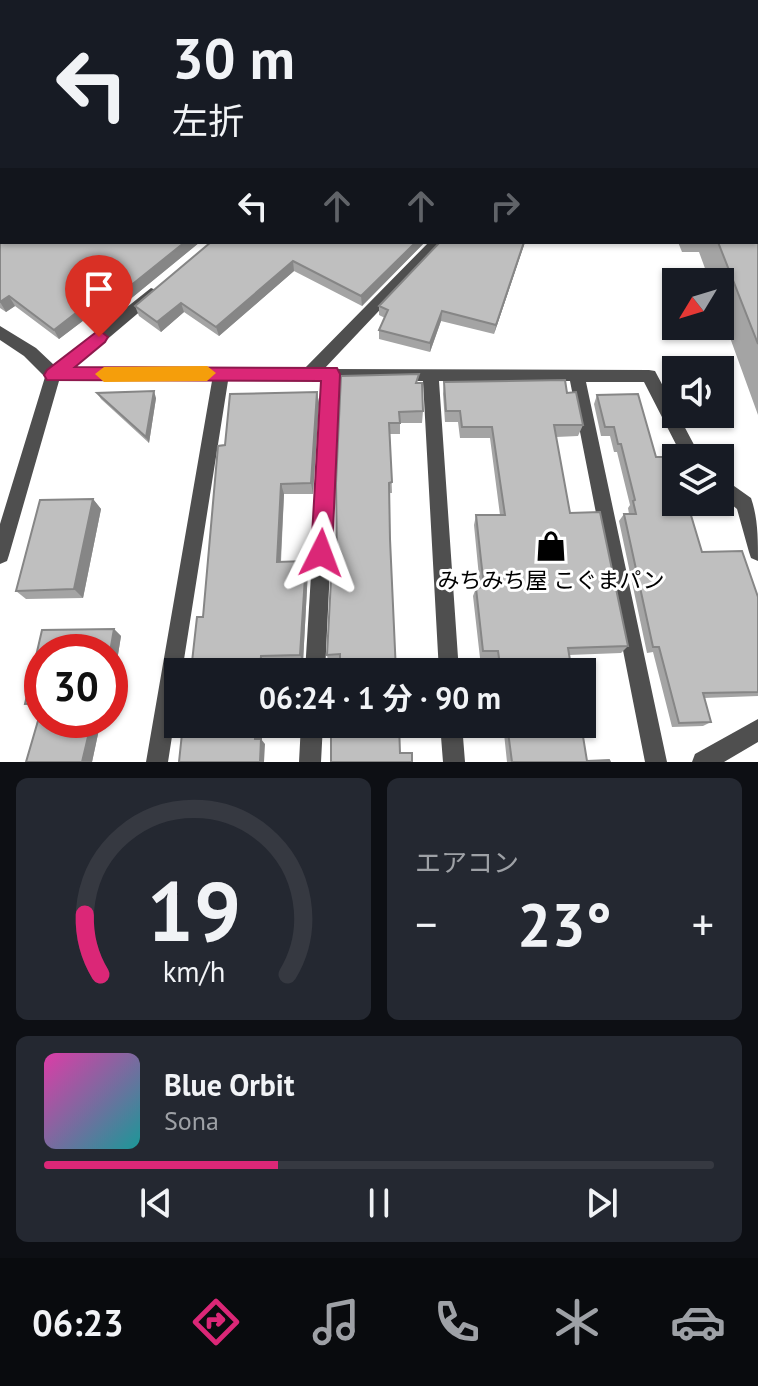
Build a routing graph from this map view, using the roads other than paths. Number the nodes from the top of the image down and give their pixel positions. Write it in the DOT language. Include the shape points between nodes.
graph roads {
  1 [pos="435,244"];
  2 [pos="168,280"];
  3 [pos="1,334"];
  4 [pos="221,373"];
  5 [pos="309,374"];
  6 [pos="331,374"];
  7 [pos="431,374"];
  8 [pos="53,375"];
  9 [pos="577,375"];
  10 [pos="685,444"];
  11 [pos="734,495"];
  12 [pos="758,552"];
  13 [pos="0,555"];
  14 [pos="316,658"];
  15 [pos="448,658"];
  16 [pos="758,730"];
  17 [pos="311,738"];
  18 [pos="452,738"];
  19 [pos="157,762"];
  20 [pos="310,762"];
  21 [pos="454,762"];
  22 [pos="656,762"];
  23 [pos="703,762"];
  1 -- 5 [label="street"];
  2 -- 8 [label="street"];
  3 -- 8 [label="street"];
  4 -- 5 [label="street"];
  4 -- 8 [label="street"];
  4 -- 19 [label="street"];
  5 -- 6 [label="street"];
  6 -- 7 [label="street"];
  6 -- 14 [label="street"];
  7 -- 9 [label="street"];
  7 -- 15 [label="street"];
  8 -- 13 [label="street"];
  9 -- 10 [label="street" via="649,376"];
  9 -- 22 [label="street"];
  11 -- 12 [label="street" via="745,504"];
  16 -- 23 [label="street"];
  17 -- 20 [label="street"];
  18 -- 21 [label="street"];
}
